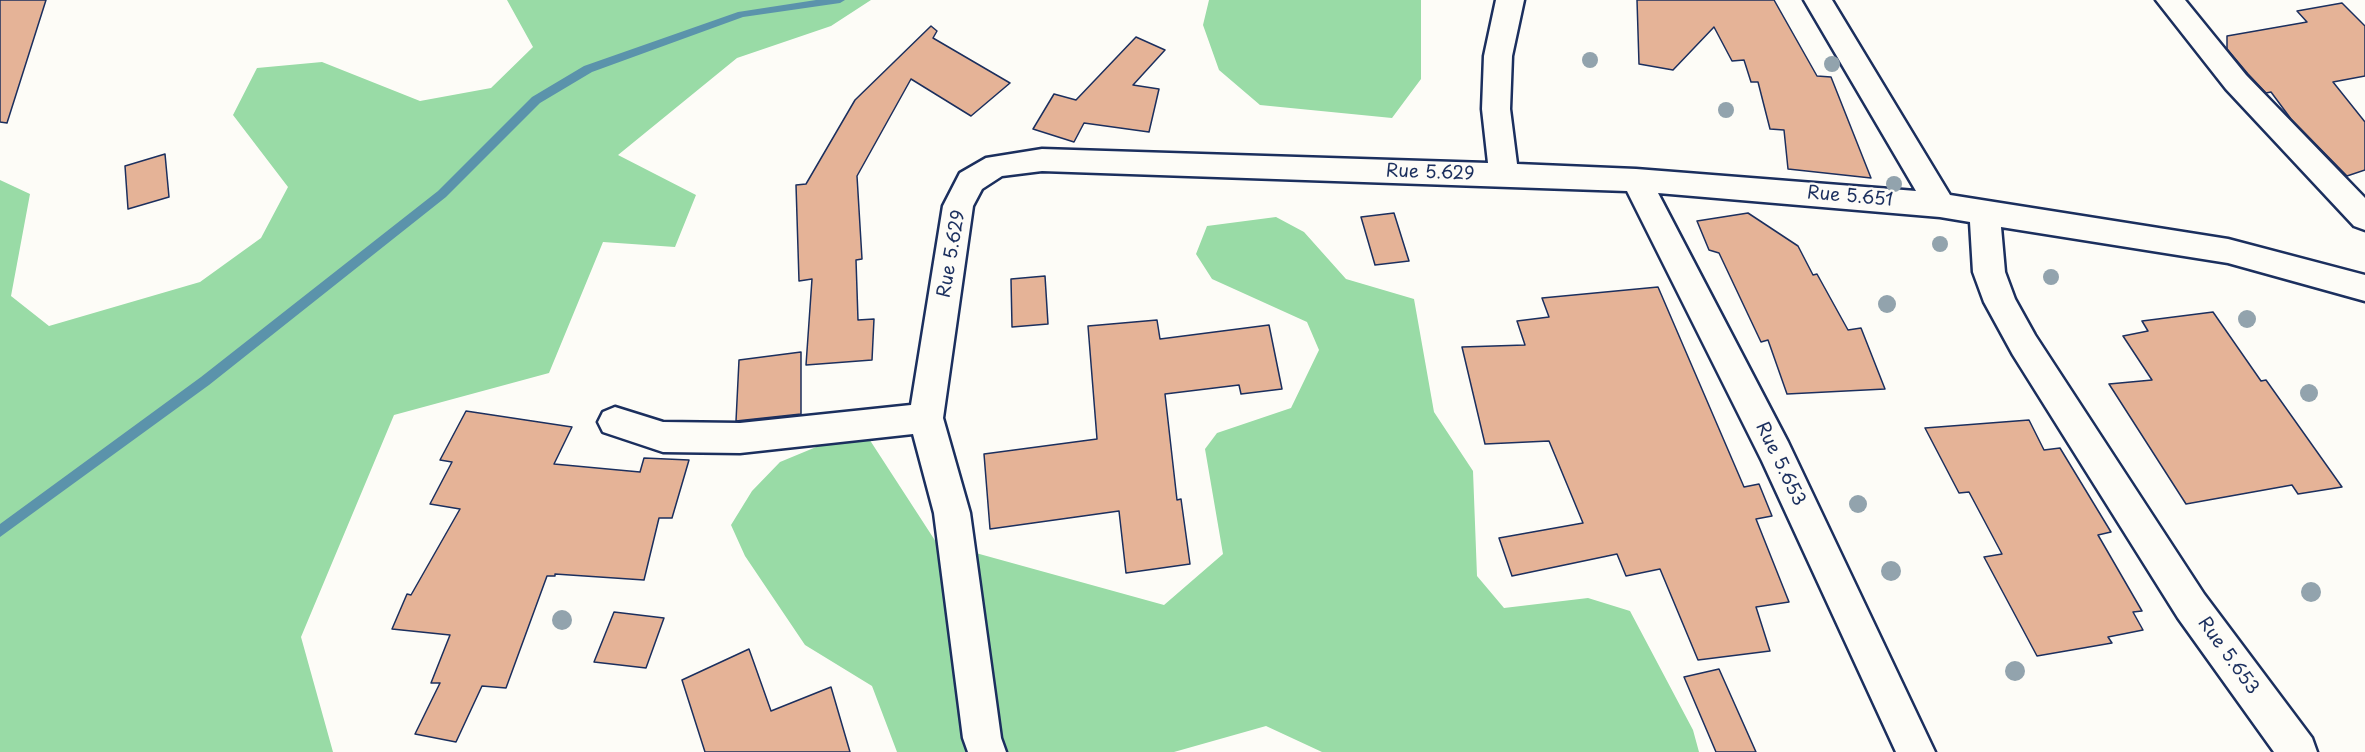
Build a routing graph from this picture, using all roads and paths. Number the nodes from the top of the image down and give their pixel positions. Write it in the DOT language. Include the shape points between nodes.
graph roads {
  1 [pos="1510,0"];
  2 [pos="1818,0"];
  3 [pos="2170,0"];
  4 [pos="1504,175"];
  5 [pos="1636,180"];
  6 [pos="1941,205"];
  7 [pos="1985,211"];
  8 [pos="2365,218"];
  9 [pos="2365,288"];
  10 [pos="926,418"];
  11 [pos="615,422"];
  12 [pos="987,752"];
  13 [pos="1916,752"];
  14 [pos="2298,752"];
  1 -- 4 [label="street" via="1498,56 1496,109"];
  2 -- 6 [label="street"];
  3 -- 8 [label="street" via="2236,81"];
  4 -- 5 [label="street, Rue 5.651"];
  4 -- 10 [label="street, Rue 5.629" via="1042,160 996,166 971,182 958,206"];
  5 -- 6 [label="street, Rue 5.651"];
  5 -- 13 [label="street, Rue 5.653" via="1776,453"];
  6 -- 7 [label="street, Rue 5.651"];
  7 -- 9 [label="street, Rue 5.651" via="2228,251"];
  7 -- 14 [label="street, Rue 5.653" via="1989,272 2000,302 2024,345 2191,606"];
  10 -- 11 [label="street" via="740,438 663,437"];
  10 -- 12 [label="street, Rue 5.629" via="951,513"];
}
